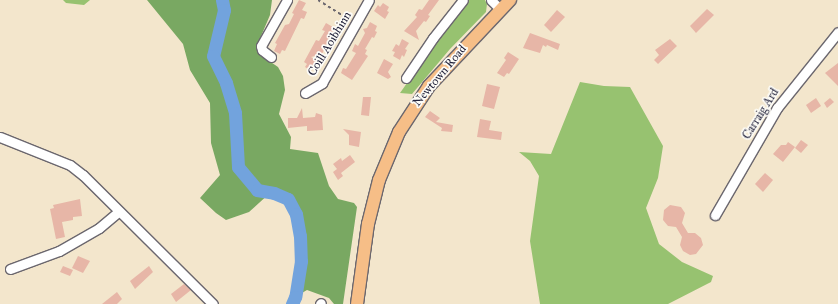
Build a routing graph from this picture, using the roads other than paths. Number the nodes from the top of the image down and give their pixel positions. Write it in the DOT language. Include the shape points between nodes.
graph roads {
  1 [pos="287,0"];
  2 [pos="369,0"];
  3 [pos="463,0"];
  4 [pos="492,0"];
  5 [pos="510,0"];
  6 [pos="500,9"];
  7 [pos="838,32"];
  8 [pos="271,57"];
  9 [pos="406,78"];
  10 [pos="305,93"];
  11 [pos="0,137"];
  12 [pos="119,211"];
  13 [pos="715,215"];
  14 [pos="10,269"];
  15 [pos="213,304"];
  16 [pos="358,304"];
  1 -- 8 [label="street" via="261,46"];
  2 -- 10 [label="street, Coill Aoibhinn" via="322,83"];
  3 -- 9 [label="street"];
  4 -- 6 [label="street"];
  5 -- 6 [label="main road, Newtown Road"];
  6 -- 16 [label="main road, Newtown Road" via="429,86 399,132 379,180 368,224"];
  7 -- 13 [label="street, Carraig Ard" via="777,108"];
  11 -- 12 [label="street" via="70,165"];
  12 -- 14 [label="street" via="99,228 59,252"];
  12 -- 15 [label="street"];
}
